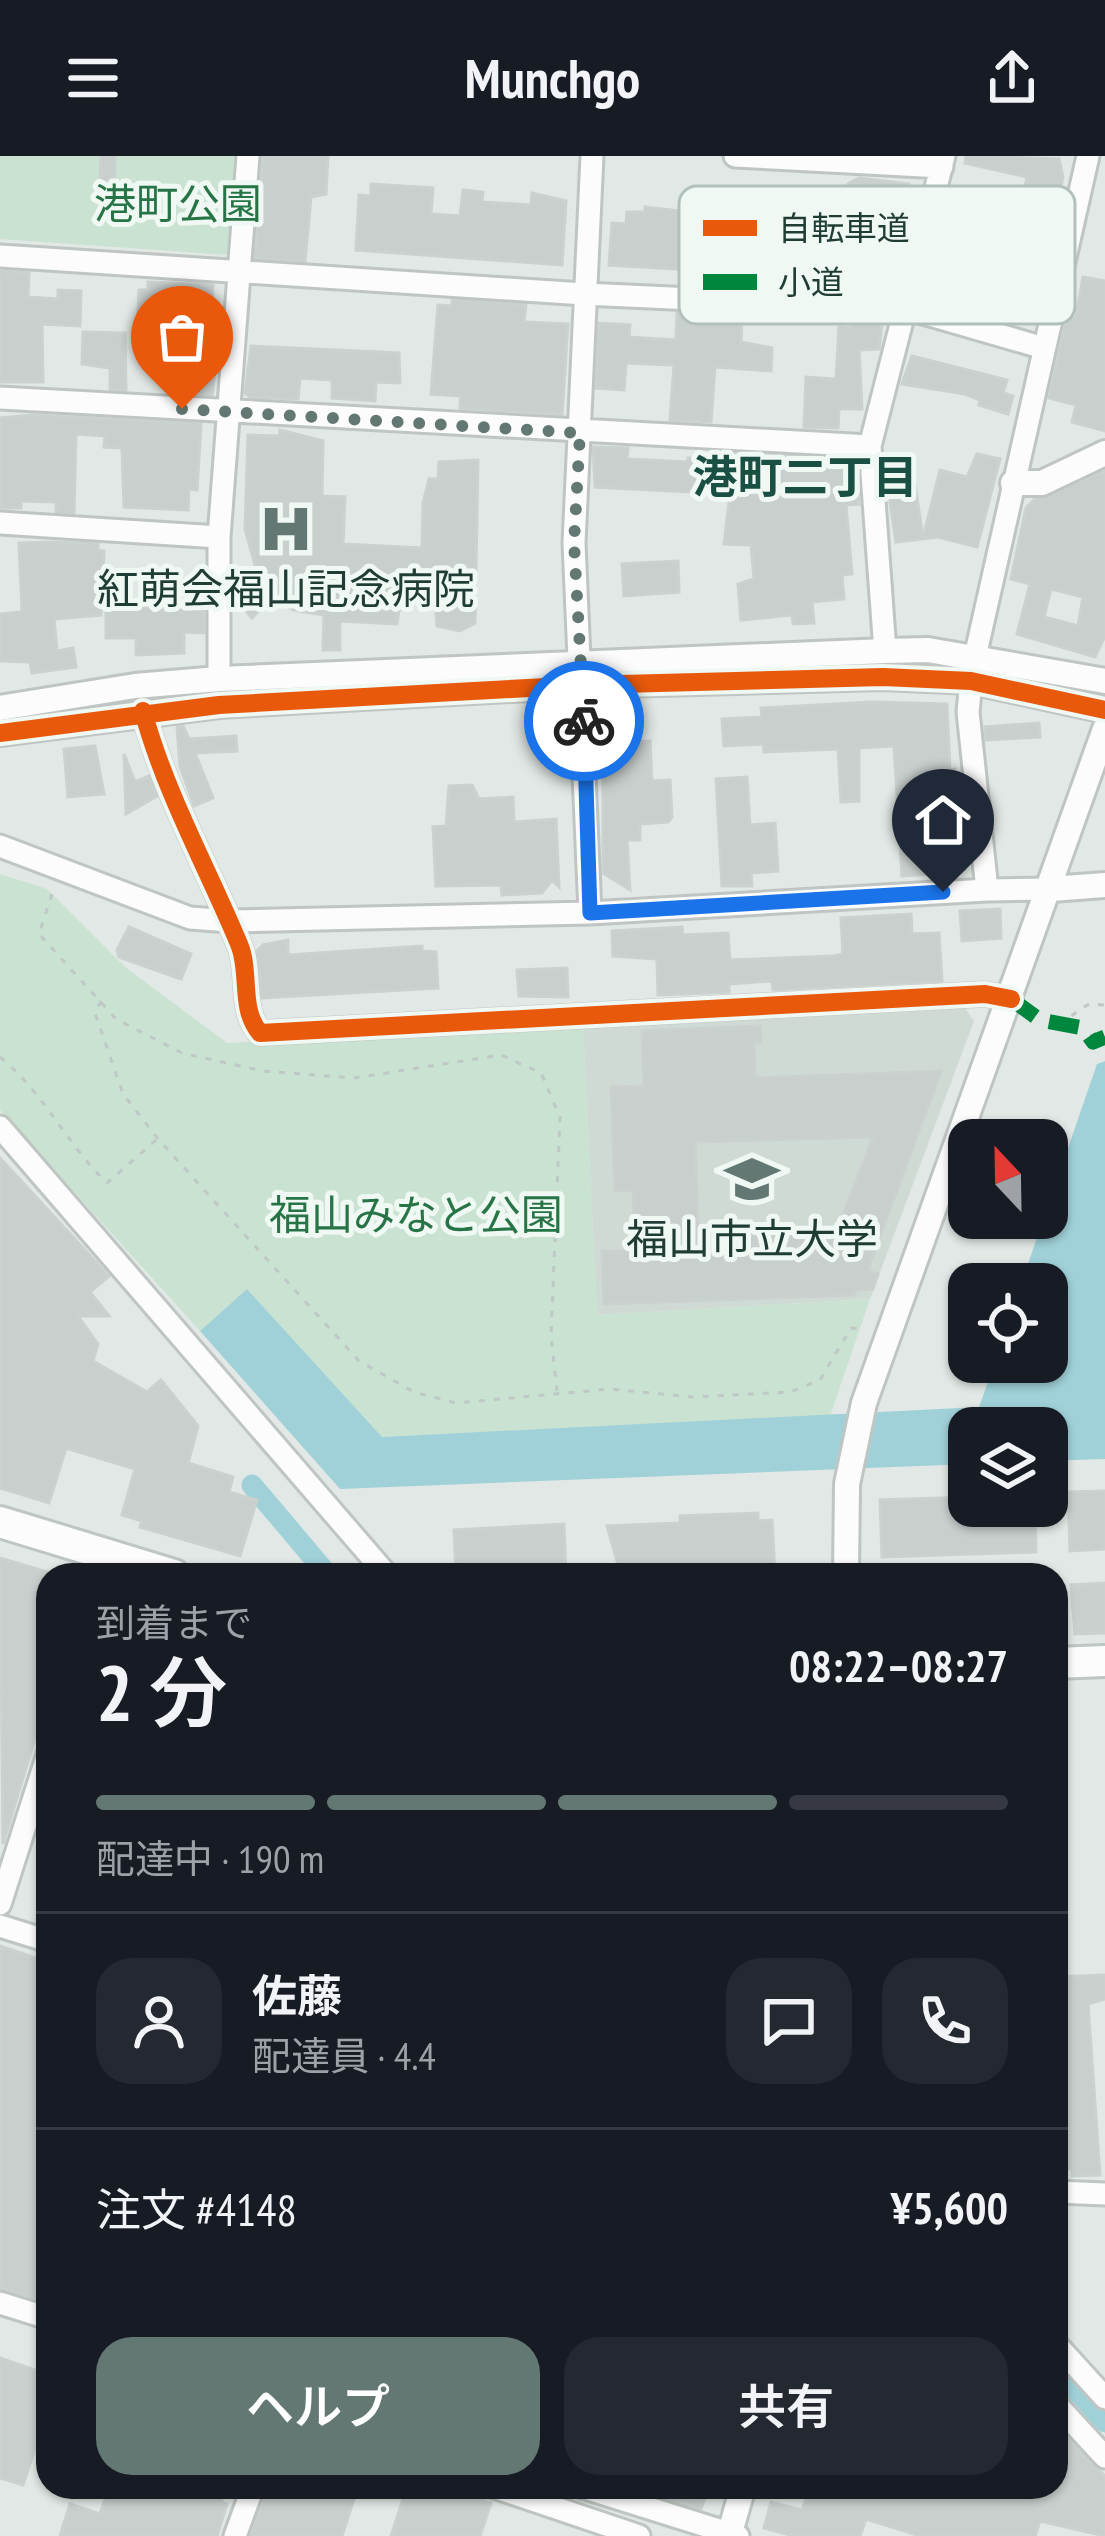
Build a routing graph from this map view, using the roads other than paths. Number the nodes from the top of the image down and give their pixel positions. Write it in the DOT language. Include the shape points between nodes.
graph roads {
  1 [pos="248,156"];
  2 [pos="592,156"];
  3 [pos="735,156"];
  4 [pos="1088,156"];
  5 [pos="943,161"];
  6 [pos="1075,214"];
  7 [pos="0,256"];
  8 [pos="242,269"];
  9 [pos="584,294"];
  10 [pos="679,298"];
  11 [pos="905,324"];
  12 [pos="961,324"];
  13 [pos="1050,324"];
  14 [pos="1045,348"];
  15 [pos="0,398"];
  16 [pos="228,412"];
  17 [pos="580,433"];
  18 [pos="870,446"];
  19 [pos="1105,453"];
  20 [pos="1013,483"];
  21 [pos="0,523"];
  22 [pos="219,537"];
  23 [pos="885,650"];
  24 [pos="973,669"];
  25 [pos="583,674"];
  26 [pos="219,680"];
  27 [pos="1105,681"];
  28 [pos="0,708"];
  29 [pos="1105,710"];
  30 [pos="143,711"];
  31 [pos="1105,729"];
  32 [pos="0,733"];
  33 [pos="0,845"];
  34 [pos="1105,885"];
  35 [pos="1052,889"];
  36 [pos="987,890"];
  37 [pos="590,913"];
  38 [pos="229,921"];
  39 [pos="1011,999"];
  40 [pos="0,1127"];
  41 [pos="0,1522"];
  42 [pos="101,1563"];
  43 [pos="377,1563"];
  44 [pos="846,1563"];
  45 [pos="1105,1661"];
  46 [pos="1068,1663"];
  47 [pos="36,1792"];
  48 [pos="0,1904"];
  49 [pos="0,1926"];
  50 [pos="36,1938"];
  51 [pos="1068,2192"];
  52 [pos="1105,2194"];
  53 [pos="0,2303"];
  54 [pos="36,2314"];
  55 [pos="1068,2356"];
  56 [pos="1104,2390"];
  57 [pos="1068,2417"];
  58 [pos="1105,2457"];
  59 [pos="249,2499"];
  60 [pos="530,2499"];
  61 [pos="620,2499"];
  62 [pos="740,2499"];
  63 [pos="732,2535"];
  64 [pos="236,2536"];
  65 [pos="639,2536"];
  1 -- 8 [label="street"];
  2 -- 9 [label="street"];
  3 -- 5 [label="street"];
  4 -- 6 [label="street"];
  7 -- 8 [label="street"];
  8 -- 9 [label="street"];
  8 -- 16 [label="street"];
  9 -- 10 [label="street"];
  9 -- 17 [label="street"];
  11 -- 18 [label="street"];
  12 -- 14 [label="street"];
  13 -- 14 [label="street"];
  14 -- 20 [label="street"];
  15 -- 16 [label="street"];
  16 -- 17 [label="street"];
  16 -- 22 [label="street"];
  17 -- 18 [label="street"];
  17 -- 25 [label="street" via="574,543"];
  18 -- 23 [label="street"];
  19 -- 20 [label="street" via="1042,483"];
  20 -- 24 [label="street"];
  21 -- 22 [label="street"];
  22 -- 26 [label="street"];
  23 -- 24 [label="street"];
  23 -- 25 [label="street"];
  24 -- 25 [label="street" via="928,676"];
  24 -- 27 [label="street"];
  24 -- 29 [label="street"];
  24 -- 36 [label="street" via="968,712"];
  25 -- 26 [label="street"];
  25 -- 30 [label="street"];
  25 -- 37 [label="street"];
  26 -- 28 [label="street"];
  30 -- 32 [label="street"];
  30 -- 38 [label="street"];
  31 -- 35 [label="street"];
  33 -- 38 [label="street" via="190,918"];
  34 -- 35 [label="street"];
  35 -- 36 [label="street"];
  35 -- 39 [label="street"];
  36 -- 37 [label="street"];
  37 -- 38 [label="street"];
  38 -- 39 [label="street" via="242,951 250,1022 260,1033 964,995"];
  39 -- 44 [label="street" via="864,1402 847,1484"];
  40 -- 43 [label="street"];
  41 -- 42 [label="main road"];
  45 -- 46 [label="main road"];
  47 -- 48 [label="street"];
  49 -- 50 [label="street"];
  51 -- 52 [label="street"];
  53 -- 54 [label="street"];
  55 -- 56 [label="street"];
  57 -- 58 [label="street"];
  59 -- 64 [label="street"];
  60 -- 65 [label="street"];
  61 -- 63 [label="street"];
  62 -- 63 [label="street"];
}
